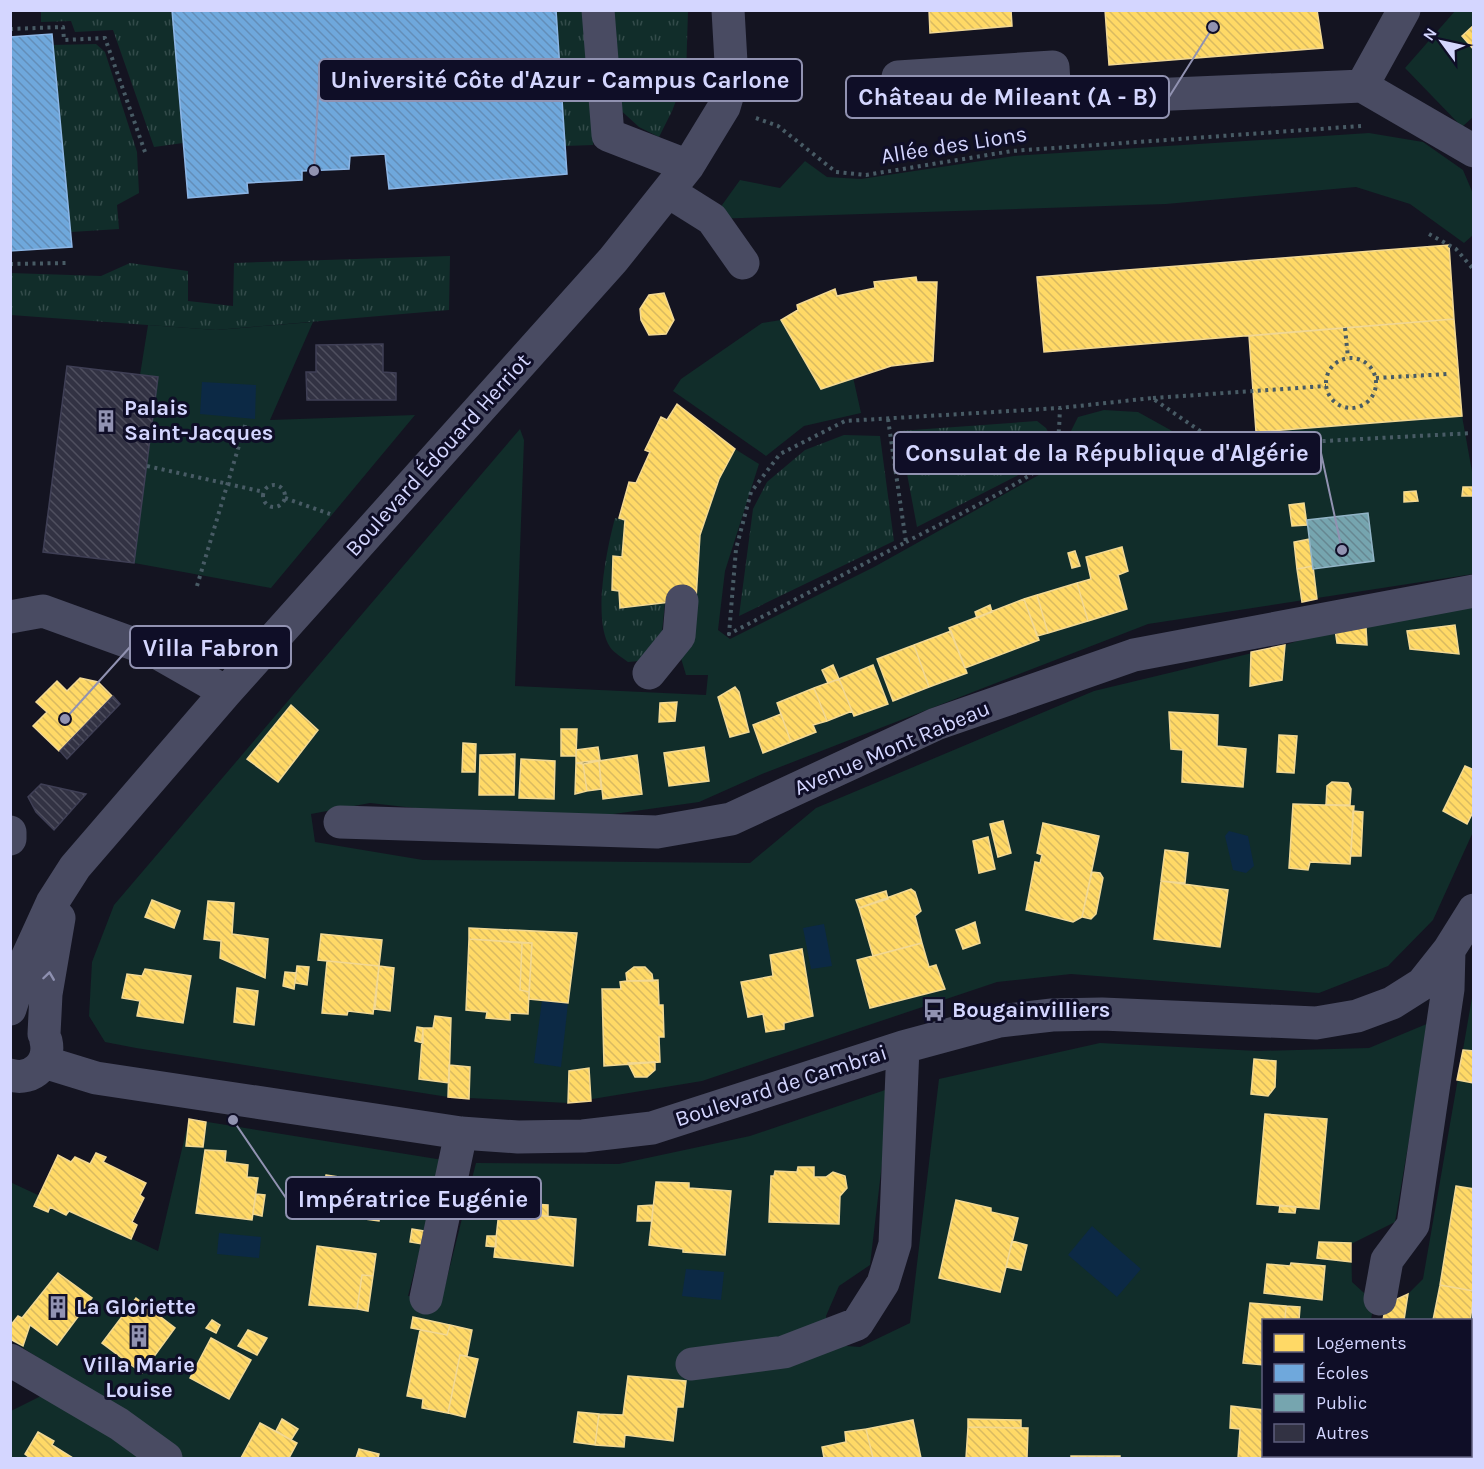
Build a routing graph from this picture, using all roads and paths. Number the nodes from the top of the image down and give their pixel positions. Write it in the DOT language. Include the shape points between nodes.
graph roads {
  1 [pos="598,10"];
  2 [pos="728,10"];
  3 [pos="1404,10"];
  4 [pos="10,29"];
  5 [pos="898,77"];
  6 [pos="1362,86"];
  7 [pos="724,107"];
  8 [pos="1365,125"];
  9 [pos="1473,151"];
  10 [pos="145,152"];
  11 [pos="688,166"];
  12 [pos="669,192"];
  13 [pos="1429,234"];
  14 [pos="68,263"];
  15 [pos="743,263"];
  16 [pos="10,264"];
  17 [pos="1473,270"];
  18 [pos="1345,328"];
  19 [pos="1348,358"];
  20 [pos="1447,374"];
  21 [pos="1376,378"];
  22 [pos="1326,386"];
  23 [pos="1152,398"];
  24 [pos="1060,408"];
  25 [pos="888,419"];
  26 [pos="246,422"];
  27 [pos="1473,433"];
  28 [pos="147,466"];
  29 [pos="228,484"];
  30 [pos="264,492"];
  31 [pos="285,498"];
  32 [pos="330,514"];
  33 [pos="906,542"];
  34 [pos="197,586"];
  35 [pos="1473,591"];
  36 [pos="682,601"];
  37 [pos="10,617"];
  38 [pos="650,673"];
  39 [pos="226,692"];
  40 [pos="340,822"];
  41 [pos="10,832"];
  42 [pos="10,839"];
  43 [pos="75,867"];
  44 [pos="1473,910"];
  45 [pos="1449,950"];
  46 [pos="10,1010"];
  47 [pos="10,1022"];
  48 [pos="903,1047"];
  49 [pos="27,1069"];
  50 [pos="461,1133"];
  51 [pos="426,1298"];
  52 [pos="1380,1299"];
  53 [pos="10,1360"];
  54 [pos="692,1364"];
  55 [pos="165,1458"];
  1 -- 11 [label="street" via="608,135"];
  2 -- 7 [label="street, Boulevard Édouard Herriot" via="732,80"];
  3 -- 6 [label="street"];
  4 -- 10 [label="path" via="63,27 64,40 105,38"];
  5 -- 6 [label="street" via="1053,67 1054,99"];
  6 -- 9 [label="street"];
  7 -- 8 [label="path, Allée des Lions" via="778,126 836,172 866,175 1012,151"];
  7 -- 11 [label="street, Boulevard Édouard Herriot"];
  11 -- 12 [label="street, Boulevard Édouard Herriot"];
  12 -- 15 [label="street" via="712,219"];
  12 -- 39 [label="street, Boulevard Édouard Herriot" via="613,260"];
  13 -- 17 [label="path" via="1456,249"];
  14 -- 16 [label="path"];
  18 -- 19 [label="path"];
  19 -- 21 [label="path" via="1361,359"];
  19 -- 22 [label="path" via="1330,369"];
  20 -- 21 [label="path"];
  21 -- 22 [label="path" via="1374,395 1355,408 1339,406"];
  22 -- 23 [label="path"];
  23 -- 24 [label="path"];
  23 -- 27 [label="path" via="1206,435 1248,445"];
  24 -- 25 [label="path"];
  24 -- 33 [label="path" via="1059,435 1050,459 1023,479"];
  25 -- 33 [label="path"];
  25 -- 33 [label="path" via="845,421 780,454 751,492 736,549 729,634"];
  26 -- 29 [label="path"];
  28 -- 29 [label="path"];
  29 -- 30 [label="path"];
  29 -- 34 [label="path"];
  30 -- 31 [label="path" via="275,485 282,489"];
  30 -- 31 [label="path" via="266,502 272,506 282,504"];
  31 -- 32 [label="path"];
  35 -- 40 [label="street, Avenue Mont Rabeau" via="1134,655 936,724 731,819 657,832"];
  36 -- 38 [label="street" via="678,636"];
  37 -- 39 [label="street" via="43,611 156,652"];
  39 -- 43 [label="street, Boulevard Édouard Herriot"];
  41 -- 42 [label="street"];
  43 -- 46 [label="street, Boulevard Édouard Herriot" via="52,903 25,962"];
  49 -- 43 [label="street, Boulevard Édouard Herriot, one-way" via="52,950"];
  44 -- 45 [label="street, Boulevard de Cambrai"];
  45 -- 48 [label="street, Boulevard de Cambrai" via="1422,984 1392,1003 1357,1016 1316,1023 1052,1015 999,1021"];
  45 -- 52 [label="street" via="1448,989 1413,1225 1387,1260"];
  47 -- 49 [label="street, Boulevard de Cambrai" via="28,1021"];
  48 -- 50 [label="street, Boulevard de Cambrai" via="652,1128 583,1136"];
  48 -- 54 [label="street" via="895,1244 884,1283 857,1324 784,1352"];
  49 -- 50 [label="street, Boulevard de Cambrai"];
  50 -- 51 [label="street"];
  53 -- 55 [label="street" via="120,1424"];
}
